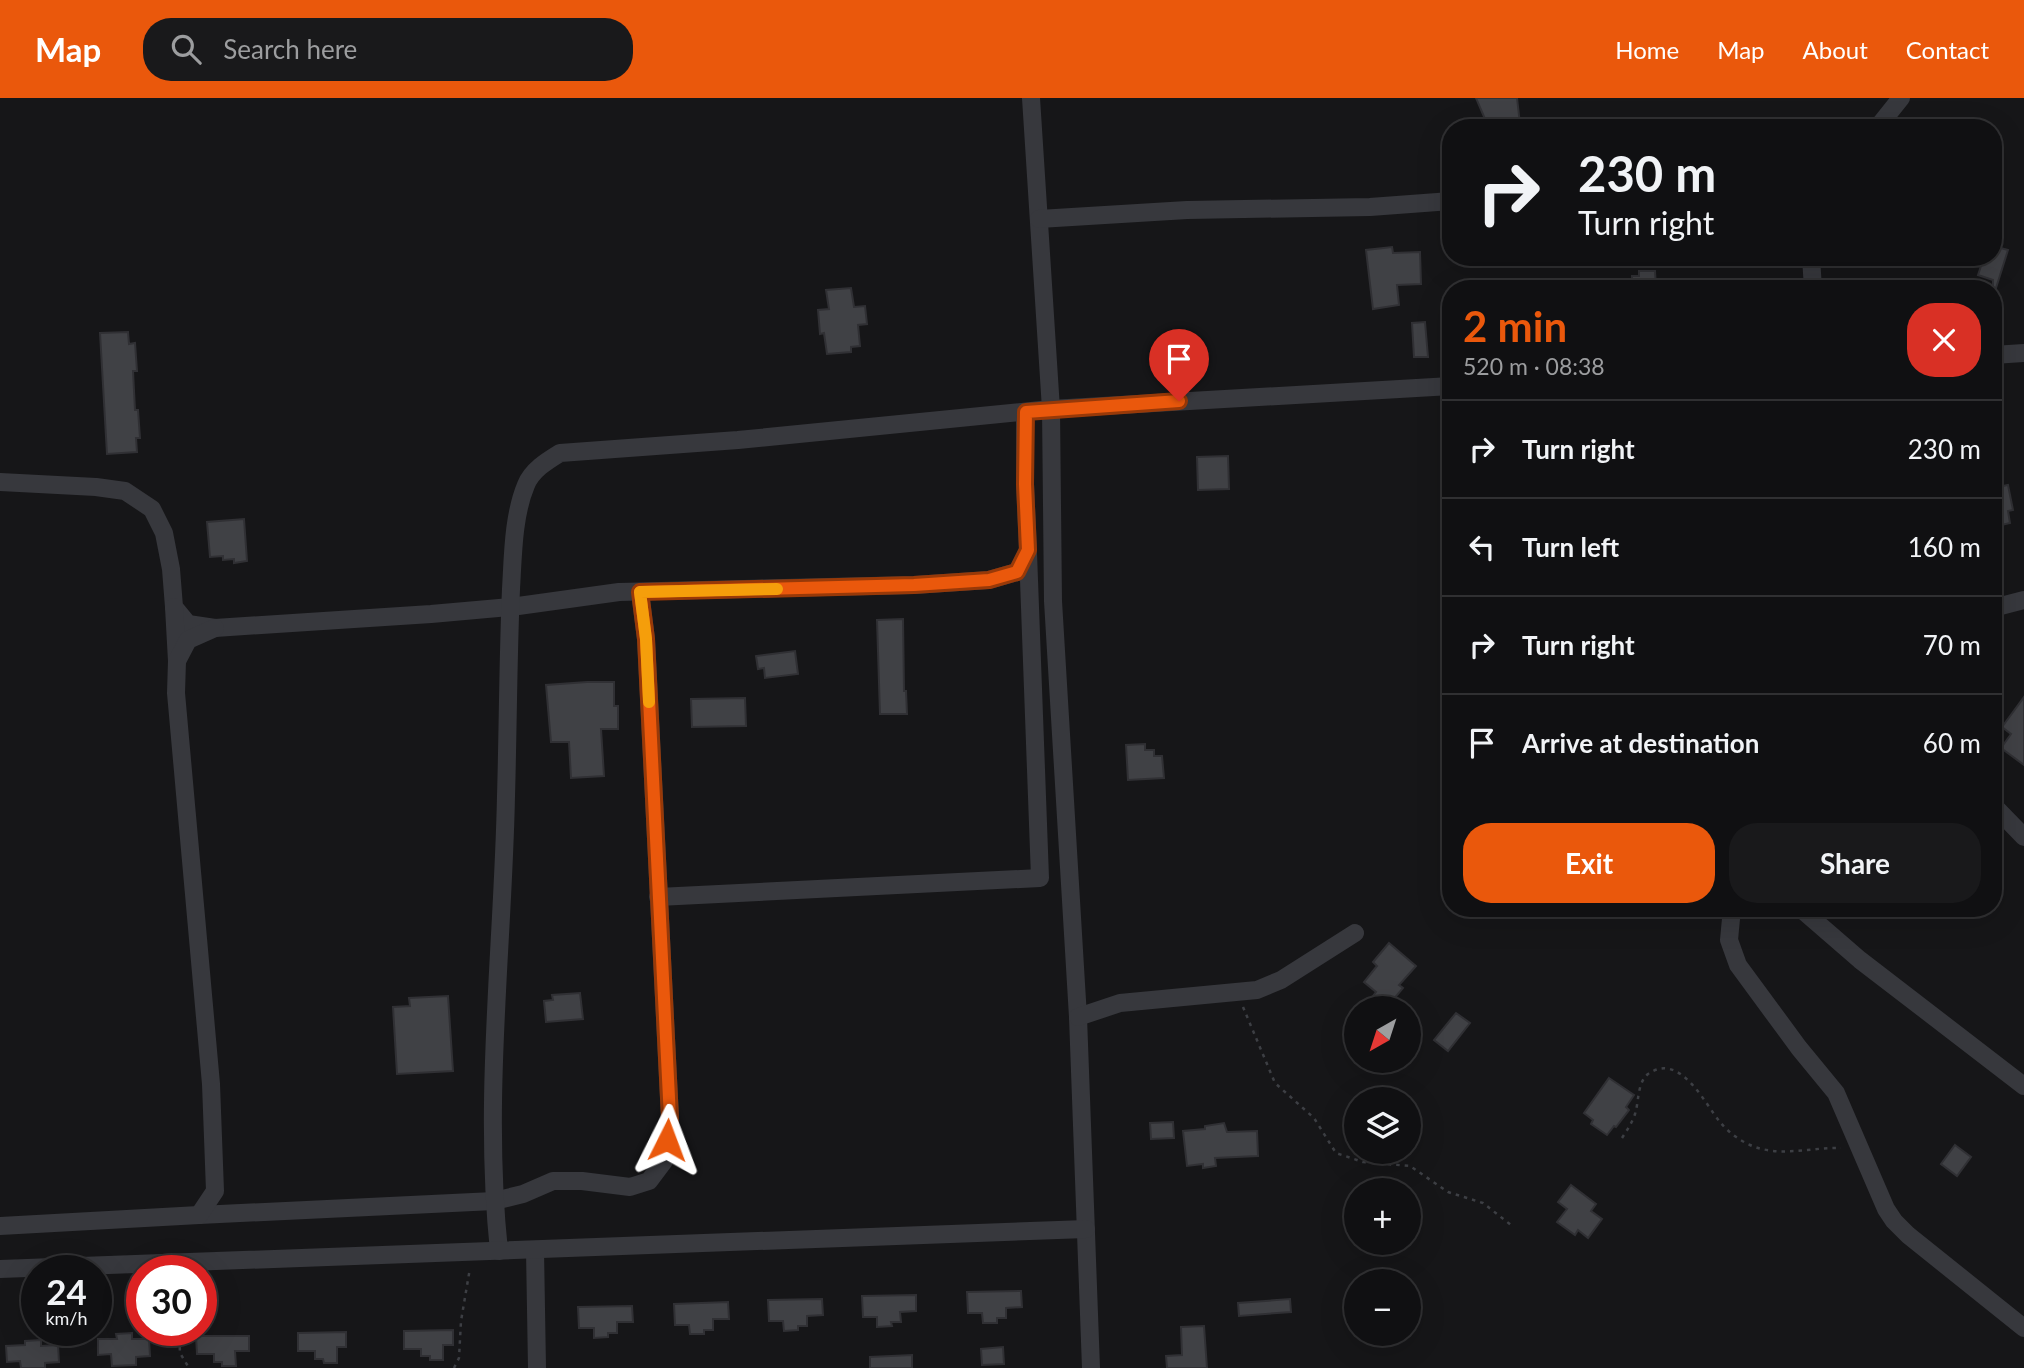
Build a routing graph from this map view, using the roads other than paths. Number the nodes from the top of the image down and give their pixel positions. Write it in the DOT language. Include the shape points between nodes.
graph roads {
  1 [pos="1031,98"];
  2 [pos="1901,98"];
  3 [pos="1884,119"];
  4 [pos="1442,202"];
  5 [pos="1039,219"];
  6 [pos="2024,353"];
  7 [pos="2002,354"];
  8 [pos="1442,387"];
  9 [pos="1051,409"];
  10 [pos="1026,412"];
  11 [pos="0,482"];
  12 [pos="1028,550"];
  13 [pos="640,592"];
  14 [pos="2024,600"];
  15 [pos="2002,606"];
  16 [pos="174,607"];
  17 [pos="510,607"];
  18 [pos="215,628"];
  19 [pos="177,661"];
  20 [pos="2002,814"];
  21 [pos="2024,836"];
  22 [pos="658,897"];
  23 [pos="1731,917"];
  24 [pos="1810,917"];
  25 [pos="1355,933"];
  26 [pos="1078,1017"];
  27 [pos="2024,1086"];
  28 [pos="215,1191"];
  29 [pos="494,1201"];
  30 [pos="234,1213"];
  31 [pos="199,1215"];
  32 [pos="0,1226"];
  33 [pos="1086,1229"];
  34 [pos="535,1250"];
  35 [pos="499,1251"];
  36 [pos="0,1269"];
  37 [pos="2024,1328"];
  38 [pos="537,1368"];
  39 [pos="1091,1368"];
  1 -- 5 [label="street"];
  2 -- 3 [label="street"];
  4 -- 5 [label="street" via="1187,209"];
  5 -- 9 [label="street"];
  6 -- 7 [label="street"];
  8 -- 9 [label="street"];
  9 -- 10 [label="street"];
  9 -- 26 [label="street" via="1053,601"];
  10 -- 12 [label="street"];
  10 -- 17 [label="street" via="560,453 526,484 514,533"];
  11 -- 16 [label="street" via="125,491 152,509 164,533"];
  12 -- 13 [label="street" via="1017,572 989,580"];
  12 -- 22 [label="street" via="1040,878"];
  13 -- 17 [label="street"];
  13 -- 22 [label="street"];
  14 -- 15 [label="street"];
  16 -- 18 [label="street" via="188,624"];
  16 -- 19 [label="street"];
  17 -- 18 [label="street"];
  17 -- 29 [label="street" via="505,861 494,1049"];
  18 -- 19 [label="street" via="188,640"];
  19 -- 28 [label="street" via="176,694 211,1084"];
  20 -- 21 [label="street"];
  22 -- 29 [label="street" via="670,1118 664,1161 649,1181 629,1187 553,1181"];
  23 -- 37 [label="street" via="1729,940 1738,965 1830,1084 1894,1221"];
  24 -- 27 [label="street"];
  25 -- 26 [label="street" via="1282,980 1257,990 1120,1003"];
  26 -- 33 [label="street"];
  28 -- 30 [label="street"];
  28 -- 31 [label="street"];
  29 -- 30 [label="street"];
  29 -- 35 [label="street"];
  30 -- 31 [label="street"];
  31 -- 32 [label="street"];
  33 -- 34 [label="street"];
  33 -- 39 [label="street"];
  34 -- 35 [label="street"];
  34 -- 38 [label="street"];
  35 -- 36 [label="street"];
}
